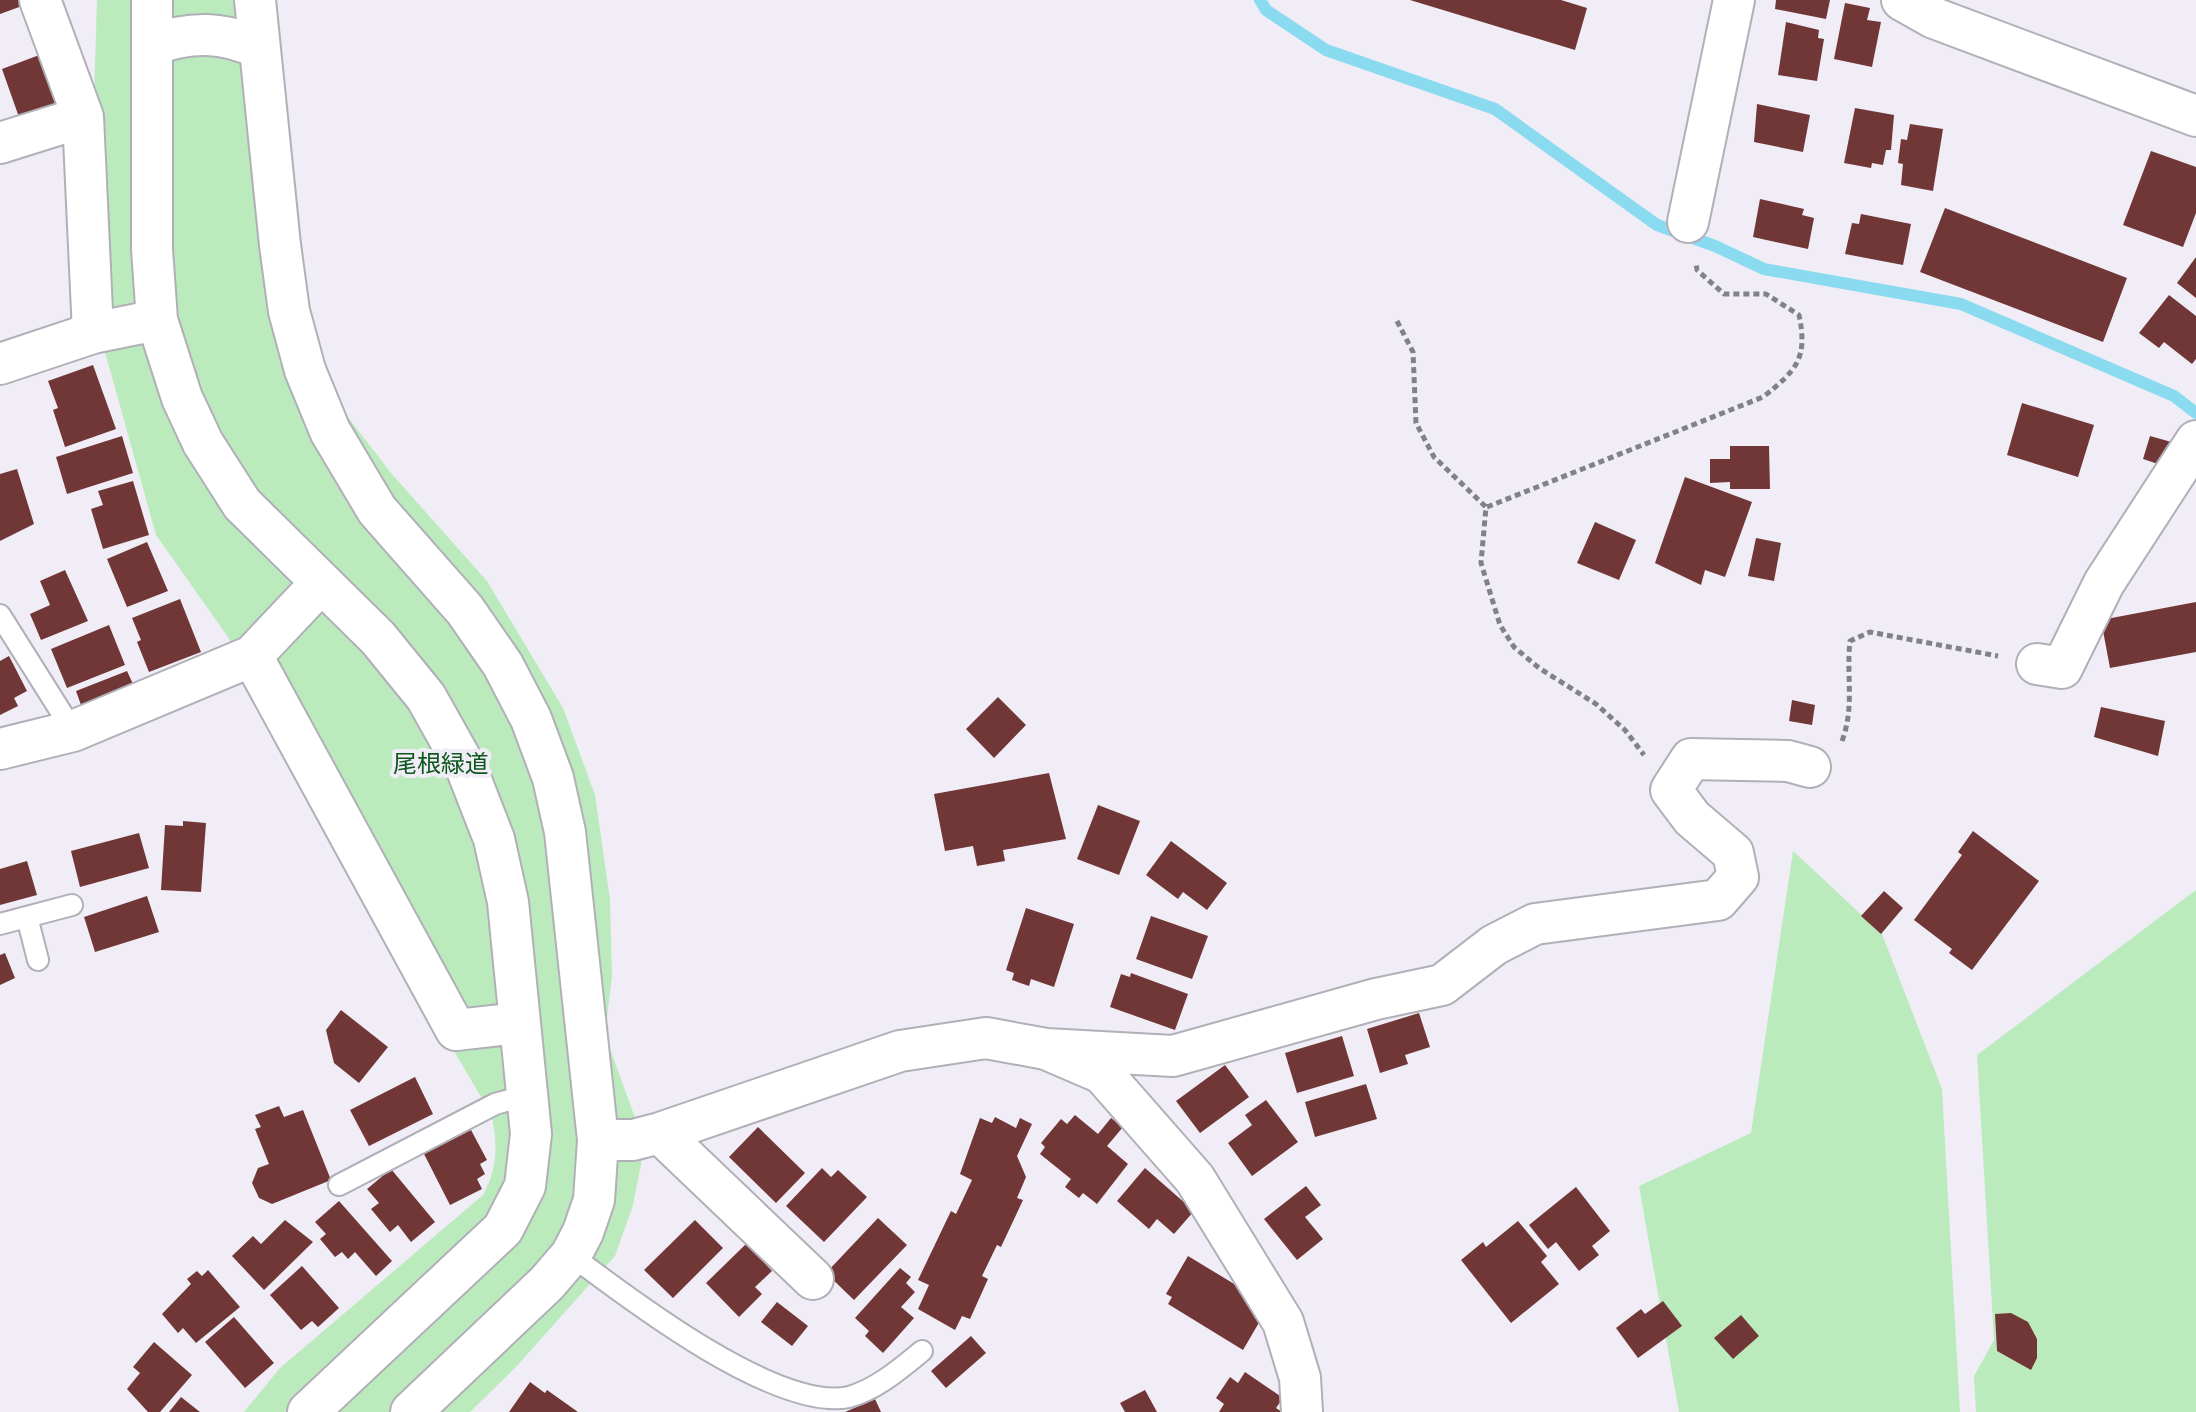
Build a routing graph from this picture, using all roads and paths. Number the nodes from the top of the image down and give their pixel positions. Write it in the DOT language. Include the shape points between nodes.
graph roads {
  1 [pos="40,0"];
  2 [pos="152,0"];
  3 [pos="255,0"];
  4 [pos="1734,0"];
  5 [pos="1902,0"];
  6 [pos="152,45"];
  7 [pos="260,49"];
  8 [pos="2196,116"];
  9 [pos="83,117"];
  10 [pos="0,143"];
  11 [pos="1688,222"];
  12 [pos="157,320"];
  13 [pos="1397,321"];
  14 [pos="93,333"];
  15 [pos="0,364"];
  16 [pos="2196,441"];
  17 [pos="1486,507"];
  18 [pos="321,583"];
  19 [pos="0,615"];
  20 [pos="252,656"];
  21 [pos="2037,664"];
  22 [pos="73,731"];
  23 [pos="0,749"];
  24 [pos="1810,767"];
  25 [pos="1671,790"];
  26 [pos="72,905"];
  27 [pos="27,917"];
  28 [pos="0,924"];
  29 [pos="38,960"];
  30 [pos="519,1023"];
  31 [pos="1046,1049"];
  32 [pos="527,1095"];
  33 [pos="660,1133"];
  34 [pos="598,1140"];
  35 [pos="339,1185"];
  36 [pos="571,1255"];
  37 [pos="813,1279"];
  38 [pos="922,1351"];
  39 [pos="308,1412"];
  40 [pos="411,1412"];
  41 [pos="1302,1412"];
  1 -- 9 [label="street"];
  2 -- 6 [label="street"];
  3 -- 7 [label="street"];
  4 -- 11 [label="street"];
  5 -- 8 [label="street" via="1934,18"];
  6 -- 7 [label="street" via="174,37 218,35"];
  6 -- 12 [label="street"];
  7 -- 34 [label="street" via="285,285 305,370 330,431 377,510 465,610 503,665 553,778 565,832"];
  9 -- 10 [label="street"];
  9 -- 14 [label="street"];
  11 -- 17 [label="path" via="1697,270 1724,294 1766,294 1799,315 1805,344 1792,374 1763,397"];
  12 -- 14 [label="street"];
  12 -- 18 [label="street" via="203,443 242,504"];
  13 -- 17 [label="path" via="1413,352 1416,423 1434,457"];
  14 -- 15 [label="street"];
  16 -- 21 [label="street" via="2104,583 2062,668"];
  17 -- 25 [label="path" via="1481,563 1500,625 1514,647 1625,730"];
  18 -- 20 [label="street"];
  18 -- 30 [label="street" via="378,638 426,697 467,770 494,839 508,902"];
  19 -- 22 [label="lane"];
  20 -- 22 [label="street"];
  20 -- 30 [label="street" via="456,1030"];
  21 -- 24 [label="path" via="1870,632 1850,641 1853,699 1843,740"];
  22 -- 23 [label="street"];
  24 -- 25 [label="street" via="1788,761 1691,759"];
  25 -- 31 [label="street" via="1692,818 1733,853 1738,877 1718,900 1535,924 1494,945 1442,985 1173,1056"];
  26 -- 27 [label="lane"];
  27 -- 28 [label="lane"];
  27 -- 29 [label="lane"];
  30 -- 32 [label="street"];
  31 -- 33 [label="street" via="986,1038 900,1051"];
  31 -- 41 [label="street" via="1102,1073 1195,1179 1283,1322 1300,1378"];
  32 -- 35 [label="lane" via="495,1104"];
  32 -- 39 [label="street" via="531,1134 525,1186 503,1229"];
  33 -- 34 [label="street"];
  33 -- 37 [label="street"];
  34 -- 36 [label="street" via="594,1200"];
  36 -- 38 [label="lane" via="715,1356 785,1391 816,1400 849,1397 887,1380"];
  36 -- 40 [label="street"];
}
